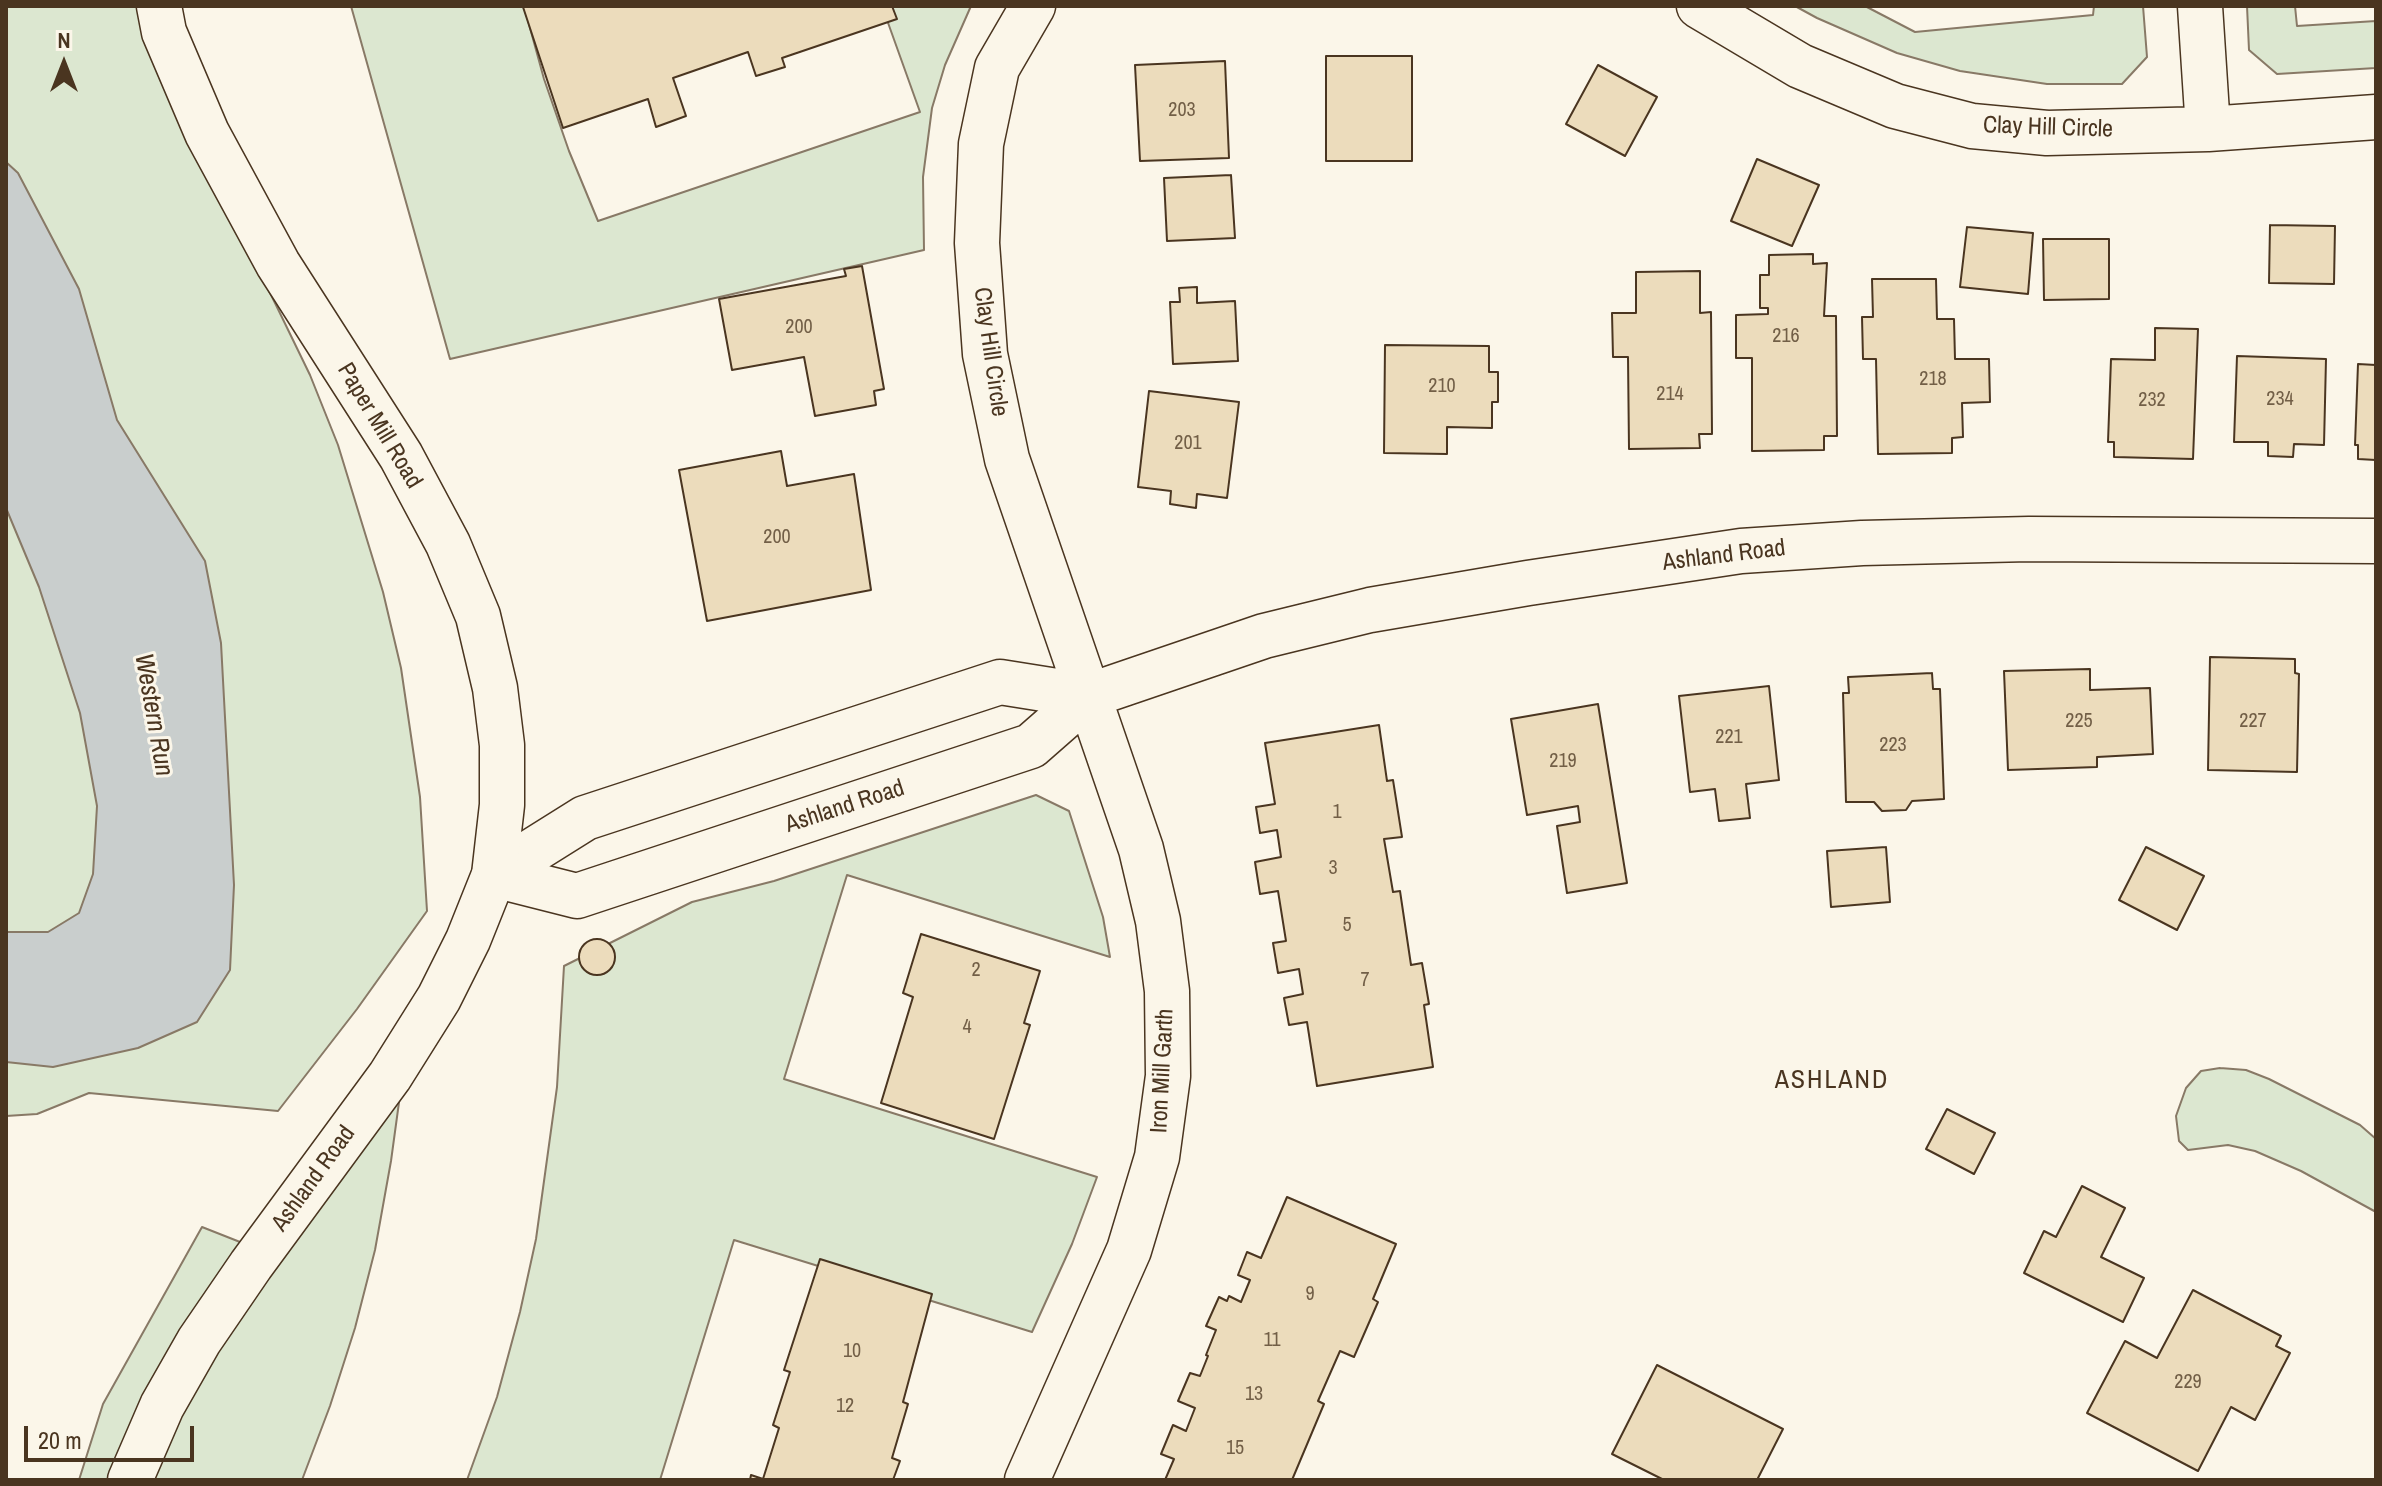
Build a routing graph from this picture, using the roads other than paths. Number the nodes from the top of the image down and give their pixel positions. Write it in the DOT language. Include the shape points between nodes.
graph roads {
  1 [pos="159,6"];
  2 [pos="1033,6"];
  3 [pos="1699,6"];
  4 [pos="2200,6"];
  5 [pos="2376,117"];
  6 [pos="2208,129"];
  7 [pos="2376,541"];
  8 [pos="1088,696"];
  9 [pos="494,875"];
  10 [pos="130,1480"];
  11 [pos="1027,1480"];
  1 -- 9 [label="street, Paper Mill Road" via="164,32 207,133 278,264 401,456 448,544 478,616 502,745"];
  2 -- 8 [label="street, Clay Hill Circle" via="997,68 981,144 977,243 985,354 1007,459"];
  3 -- 6 [label="street, Clay Hill Circle" via="1800,66 1895,106 1972,126 2047,133"];
  4 -- 6 [label="street"];
  5 -- 6 [label="street, Clay Hill Circle"];
  7 -- 8 [label="street, Ashland Road" via="2029,539 1741,551 1370,610 1264,636"];
  8 -- 9 [label="street, Ashland Road" via="1000,682 585,818"];
  8 -- 9 [label="street, Ashland Road" via="1031,746 577,896"];
  8 -- 11 [label="street, Iron Mill Garth" via="1141,849 1158,921 1167,991 1168,1076 1157,1157 1129,1250"];
  9 -- 10 [label="street, Ashland Road" via="439,998 390,1076 199,1341 162,1406"];
}
